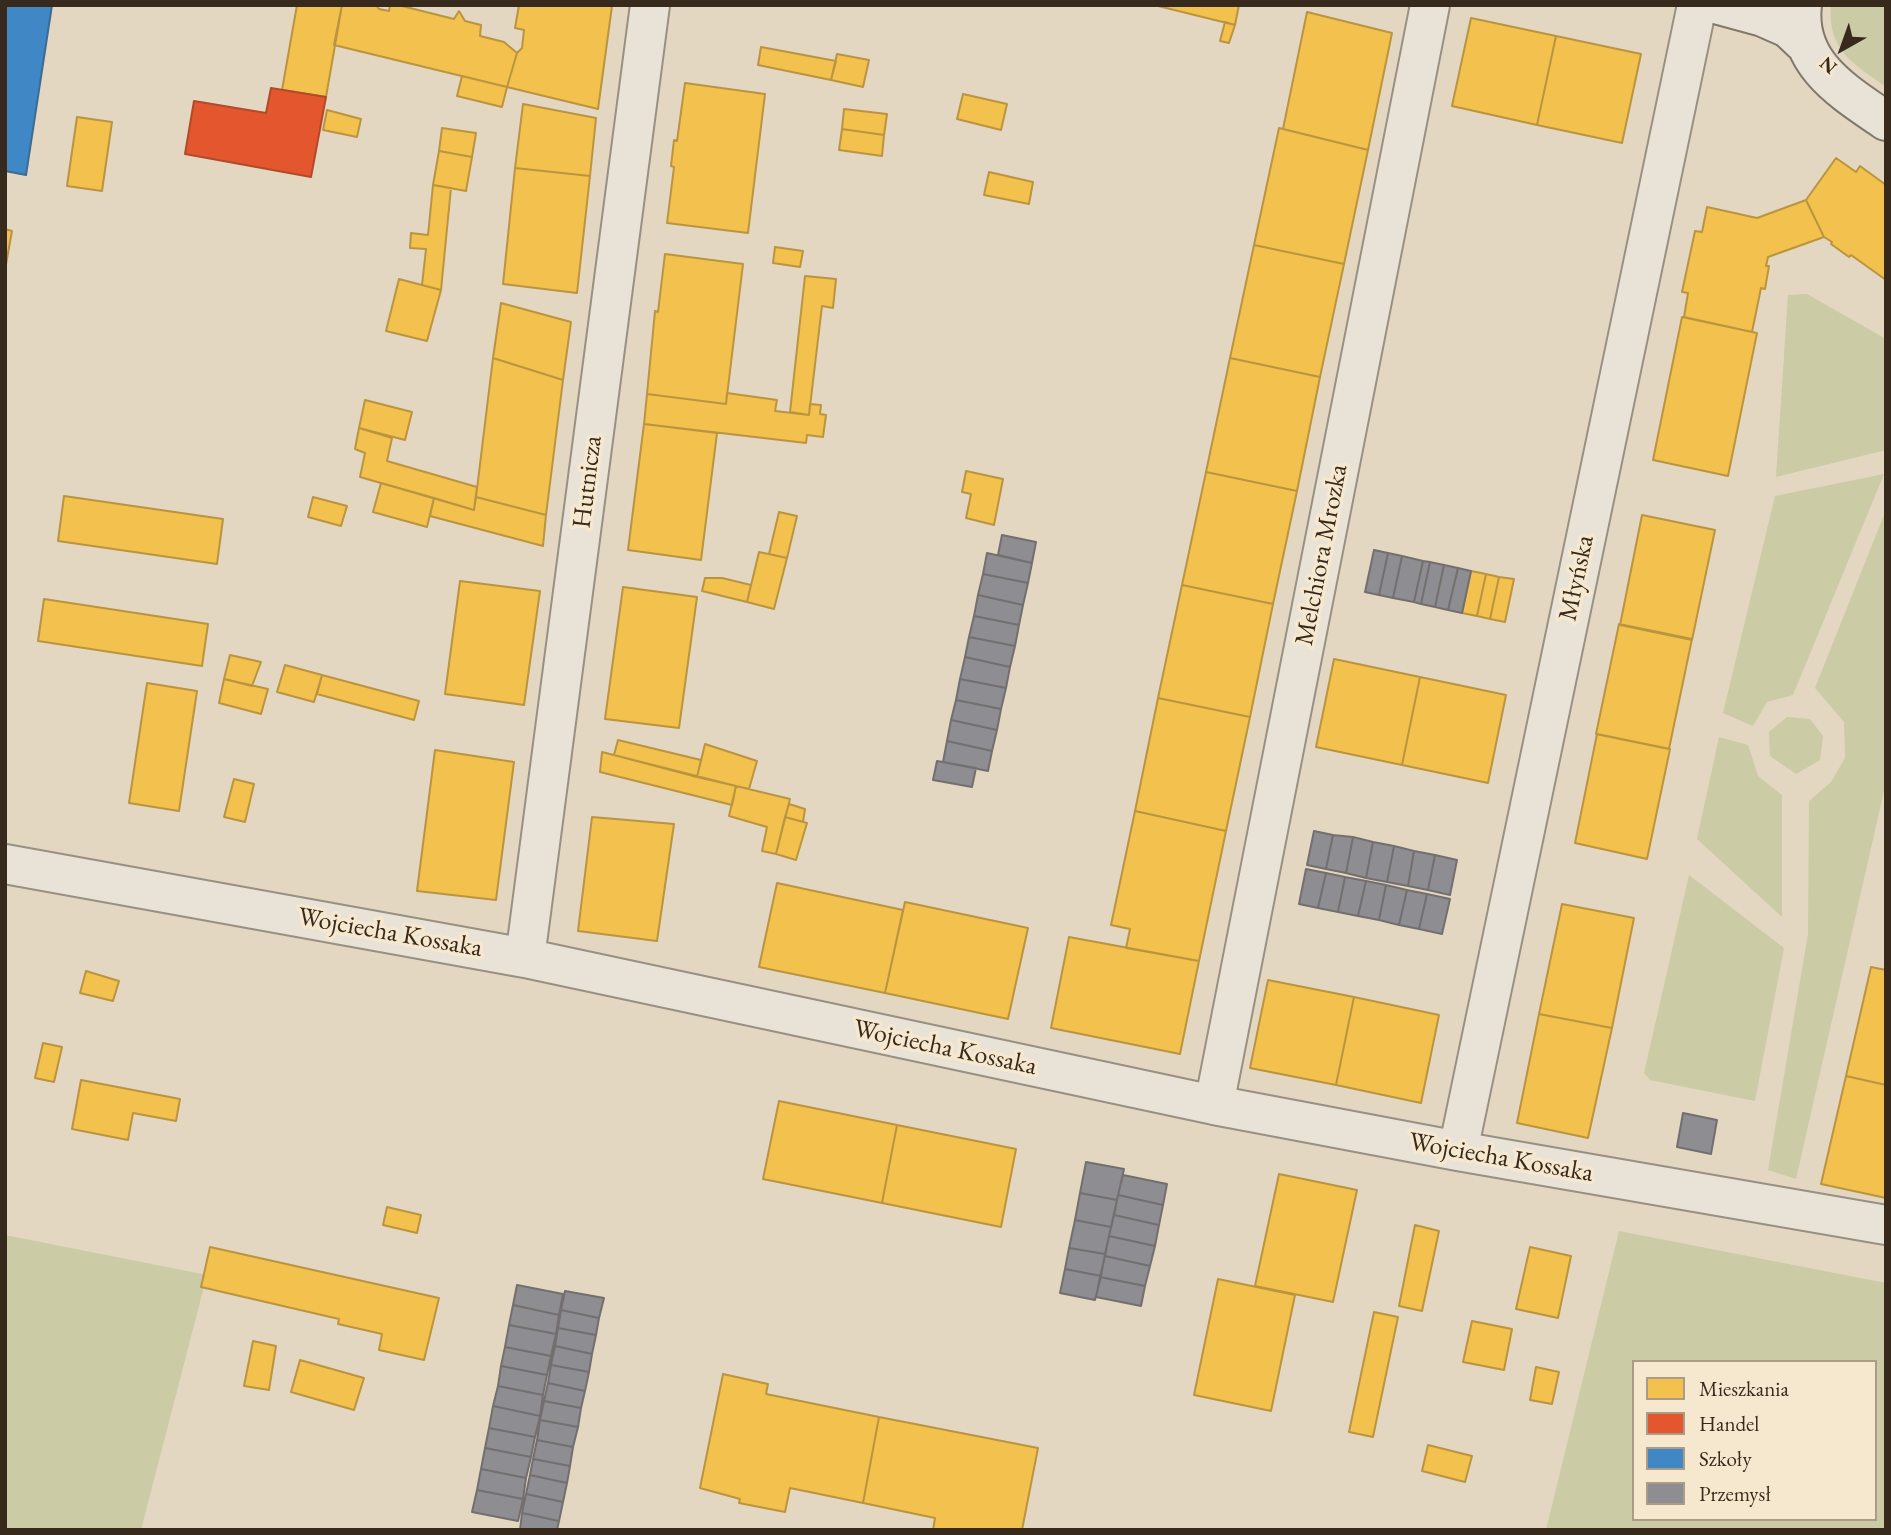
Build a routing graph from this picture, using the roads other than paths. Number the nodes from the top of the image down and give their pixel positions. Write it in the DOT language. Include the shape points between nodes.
graph roads {
  1 [pos="650,5"];
  2 [pos="1430,5"];
  3 [pos="1698,5"];
  4 [pos="1719,5"];
  5 [pos="1802,5"];
  6 [pos="1806,45"];
  7 [pos="1886,121"];
  8 [pos="5,864"];
  9 [pos="525,958"];
  10 [pos="1213,1105"];
  11 [pos="1458,1151"];
  12 [pos="1886,1225"];
  1 -- 9 [label="street, Hutnicza"];
  2 -- 10 [label="street, Melchiora Mrozka"];
  3 -- 11 [label="street, Młyńska"];
  4 -- 6 [label="street" via="1788,29"];
  5 -- 6 [label="street" via="1800,21"];
  6 -- 7 [label="street" via="1836,85"];
  8 -- 9 [label="street, Wojciecha Kossaka"];
  9 -- 10 [label="street, Wojciecha Kossaka"];
  10 -- 11 [label="street, Wojciecha Kossaka"];
  11 -- 12 [label="street, Wojciecha Kossaka"];
}
